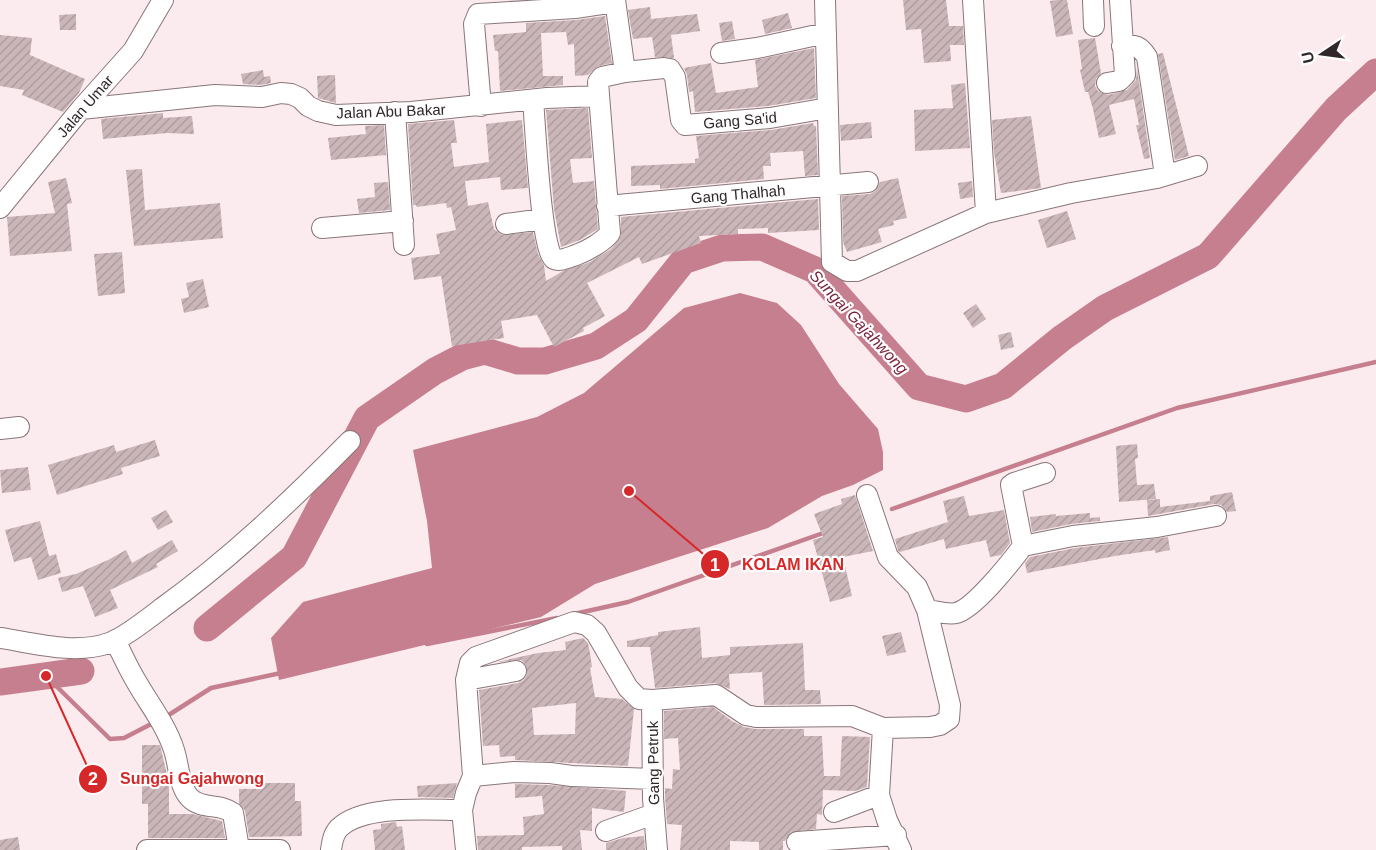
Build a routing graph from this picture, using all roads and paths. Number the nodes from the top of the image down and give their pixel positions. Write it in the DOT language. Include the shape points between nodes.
graph roads {
  1 [pos="163,0"];
  2 [pos="825,0"];
  3 [pos="973,0"];
  4 [pos="1093,0"];
  5 [pos="1120,0"];
  6 [pos="615,1"];
  7 [pos="1094,26"];
  8 [pos="825,33"];
  9 [pos="1122,46"];
  10 [pos="721,53"];
  11 [pos="625,72"];
  12 [pos="1107,83"];
  13 [pos="598,96"];
  14 [pos="533,100"];
  15 [pos="481,106"];
  16 [pos="828,108"];
  17 [pos="81,109"];
  18 [pos="395,112"];
  19 [pos="1197,166"];
  20 [pos="1165,175"];
  21 [pos="868,182"];
  22 [pos="831,185"];
  23 [pos="608,206"];
  24 [pos="0,208"];
  25 [pos="986,213"];
  26 [pos="543,219"];
  27 [pos="403,221"];
  28 [pos="506,224"];
  29 [pos="322,228"];
  30 [pos="404,245"];
  31 [pos="350,441"];
  32 [pos="1045,473"];
  33 [pos="867,495"];
  34 [pos="1216,516"];
  35 [pos="1023,546"];
  36 [pos="927,610"];
  37 [pos="0,638"];
  38 [pos="115,640"];
  39 [pos="516,671"];
  40 [pos="466,680"];
  41 [pos="652,700"];
  42 [pos="883,728"];
  43 [pos="473,776"];
  44 [pos="653,779"];
  45 [pos="879,795"];
  46 [pos="462,810"];
  47 [pos="834,812"];
  48 [pos="654,814"];
  49 [pos="606,831"];
  50 [pos="796,842"];
  51 [pos="898,843"];
  52 [pos="239,849"];
  53 [pos="147,850"];
  54 [pos="280,850"];
  55 [pos="331,850"];
  56 [pos="466,850"];
  57 [pos="657,850"];
  1 -- 17 [label="street, Jalan Umar" via="133,51"];
  2 -- 8 [label="street"];
  3 -- 25 [label="street"];
  4 -- 7 [label="street"];
  5 -- 9 [label="street"];
  6 -- 11 [label="street"];
  6 -- 15 [label="street" via="575,8 478,14 474,24"];
  8 -- 10 [label="street"];
  8 -- 16 [label="street"];
  9 -- 12 [label="street" via="1125,75 1119,81"];
  9 -- 20 [label="street" via="1134,44 1147,57"];
  11 -- 13 [label="street" via="602,77"];
  11 -- 16 [label="street, Gang Sa'id" via="670,69 685,125 770,118"];
  13 -- 14 [label="street, Jalan Abu Bakar"];
  13 -- 23 [label="street"];
  14 -- 15 [label="street, Jalan Abu Bakar"];
  14 -- 26 [label="street"];
  15 -- 18 [label="street, Jalan Abu Bakar"];
  16 -- 22 [label="street"];
  17 -- 18 [label="street, Jalan Abu Bakar" via="215,95 262,97 280,93 291,94 318,111 336,115"];
  17 -- 24 [label="street, Jalan Umar"];
  18 -- 27 [label="street"];
  19 -- 20 [label="street"];
  20 -- 25 [label="street"];
  21 -- 22 [label="street, Gang Thalhah"];
  22 -- 23 [label="street, Gang Thalhah"];
  22 -- 25 [label="street" via="832,261 847,271 856,271"];
  23 -- 26 [label="street" via="609,235 582,253 558,260 549,254"];
  26 -- 28 [label="street"];
  27 -- 29 [label="street"];
  27 -- 30 [label="street"];
  31 -- 38 [label="street" via="232,553 193,586"];
  32 -- 35 [label="street" via="1011,485"];
  33 -- 36 [label="street" via="888,556 917,587"];
  34 -- 35 [label="street"];
  35 -- 36 [label="street" via="1000,576 956,613"];
  36 -- 42 [label="street" via="950,719 930,727"];
  37 -- 38 [label="street" via="81,648"];
  38 -- 52 [label="street" via="174,749 183,789 198,804 227,808 233,813"];
  39 -- 40 [label="street"];
  40 -- 41 [label="street" via="470,663 476,657 574,622 587,625 596,633 623,680 639,699"];
  40 -- 43 [label="street"];
  41 -- 42 [label="street, Gang Petruk" via="716,694 746,715 852,716"];
  41 -- 44 [label="street, Gang Petruk"];
  42 -- 45 [label="street"];
  43 -- 44 [label="street" via="514,772"];
  43 -- 46 [label="street"];
  44 -- 48 [label="street, Gang Petruk"];
  45 -- 47 [label="street"];
  45 -- 51 [label="street"];
  46 -- 55 [label="street" via="410,809 359,818 338,829"];
  46 -- 56 [label="street"];
  48 -- 49 [label="street"];
  48 -- 57 [label="street, Gang Petruk"];
  50 -- 51 [label="street"];
  52 -- 53 [label="street"];
  52 -- 54 [label="street"];
}
